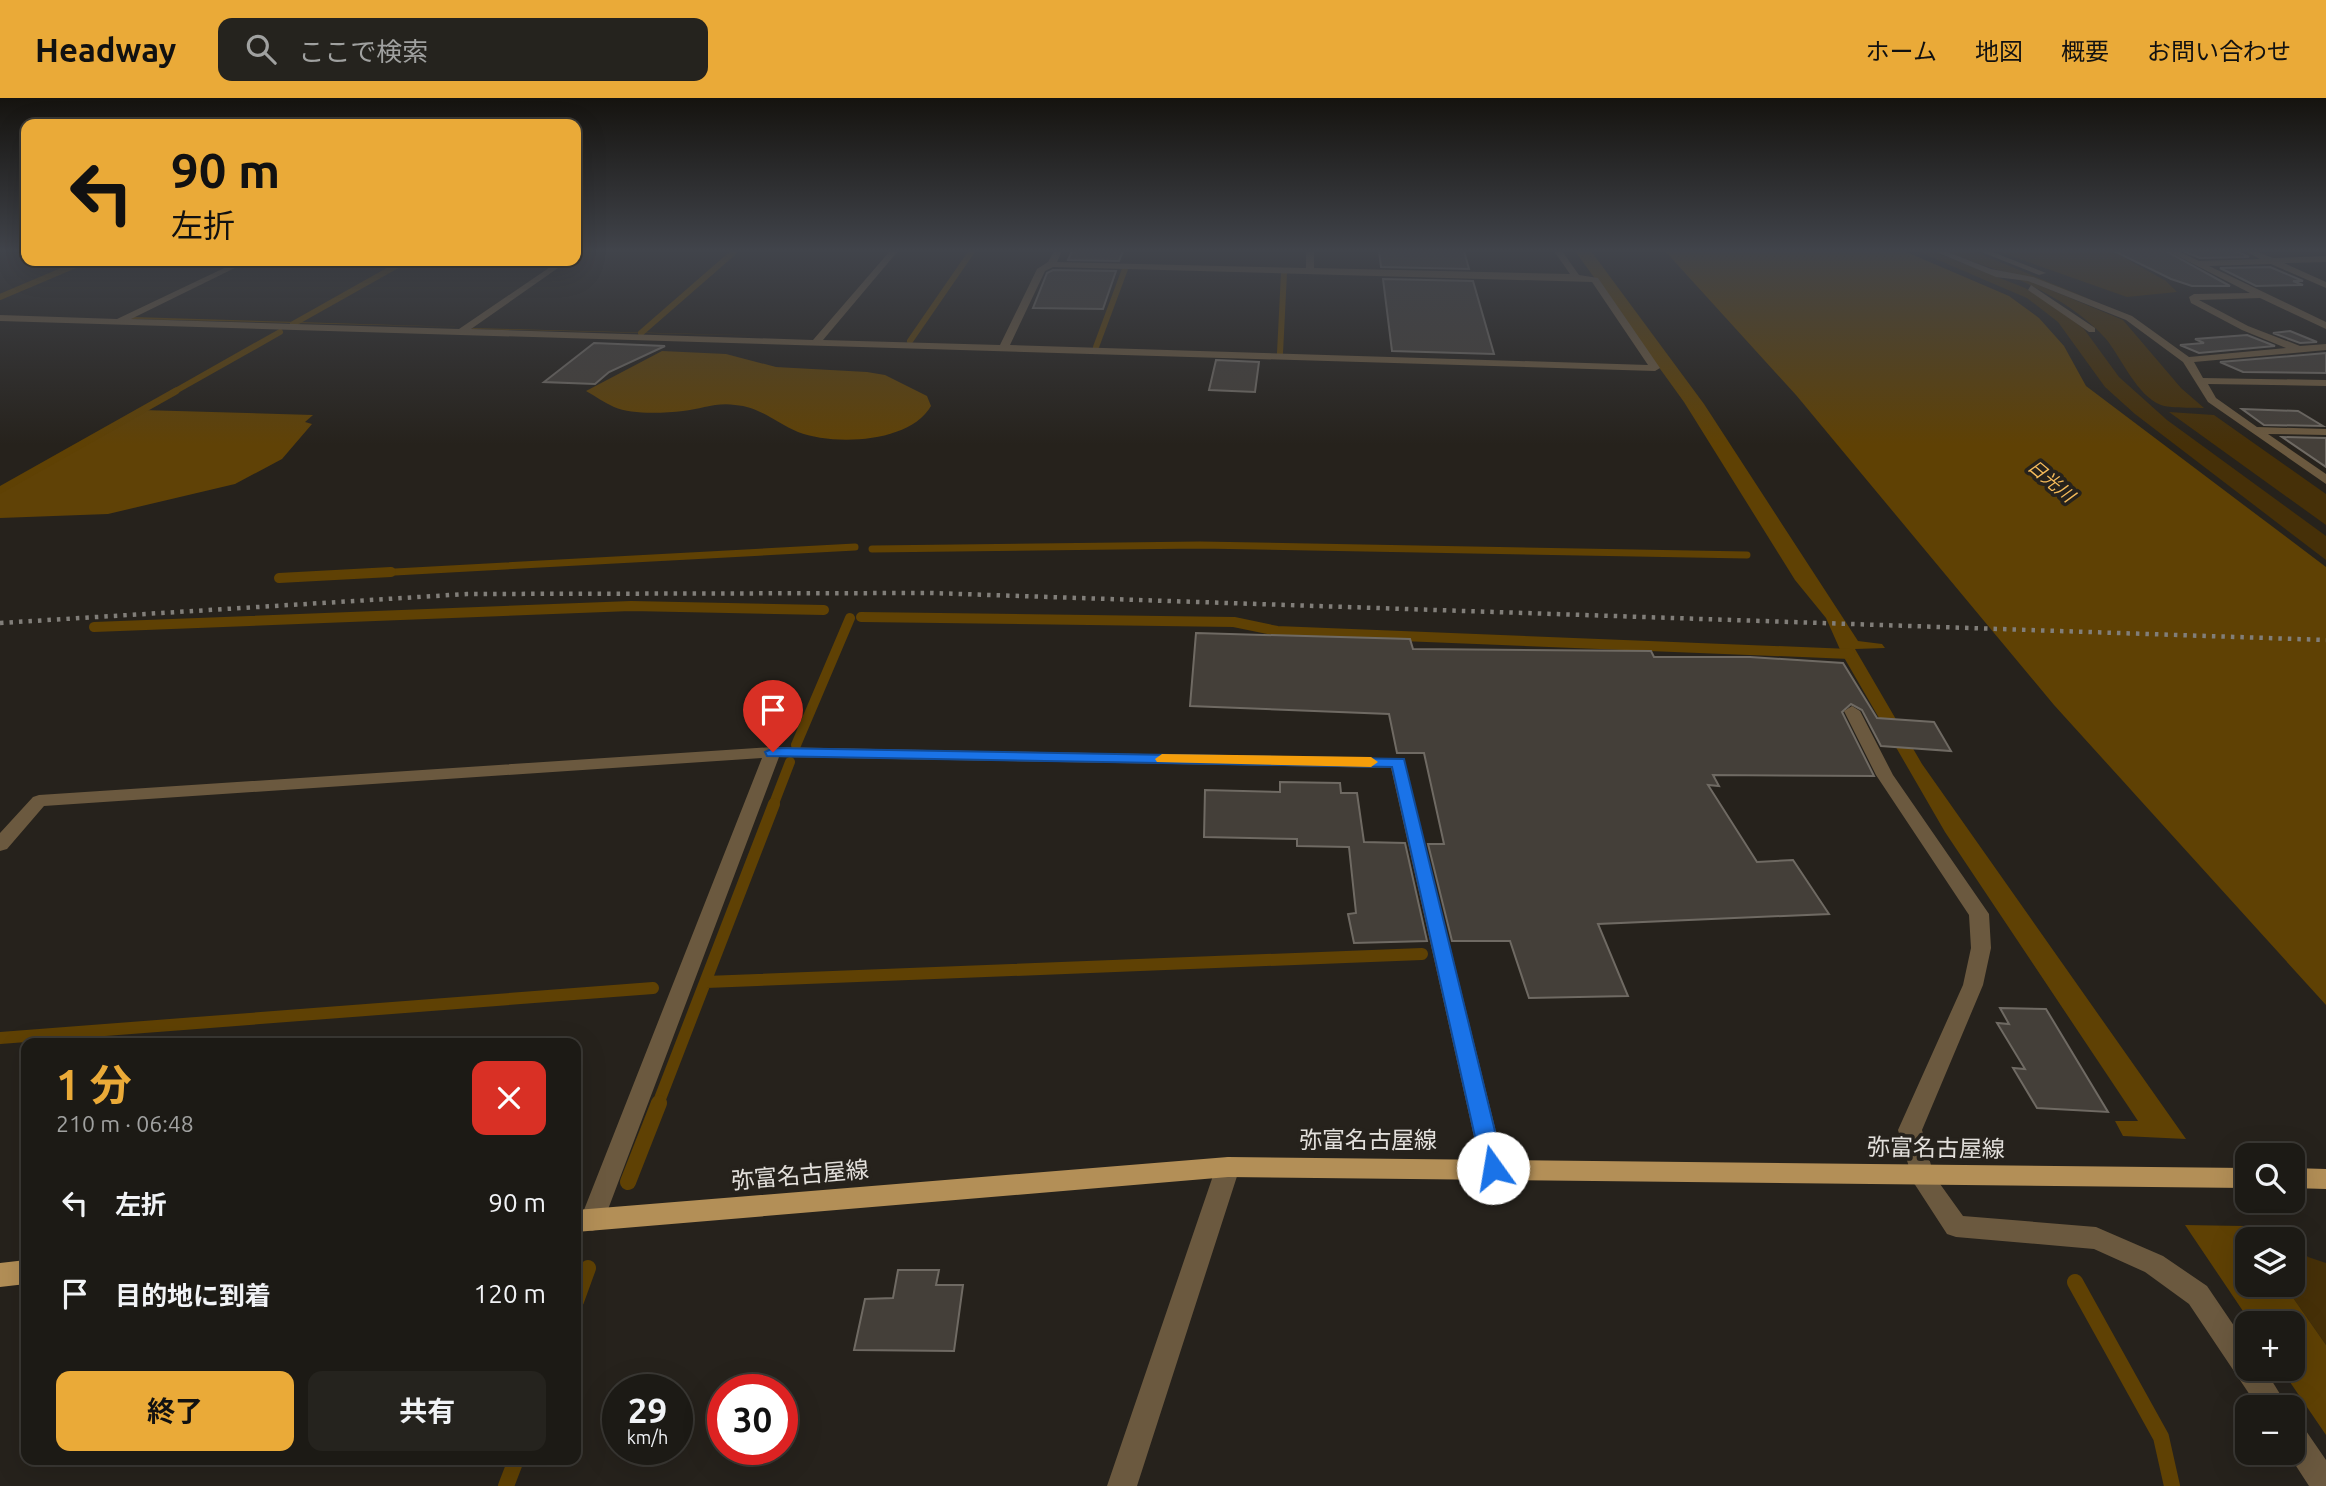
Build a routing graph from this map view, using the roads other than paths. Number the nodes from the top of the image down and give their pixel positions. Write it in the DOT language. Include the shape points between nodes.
graph roads {
  1 [pos="131,316"];
  2 [pos="485,316"];
  3 [pos="838,316"];
  4 [pos="1019,316"];
  5 [pos="1620,316"];
  6 [pos="2071,316"];
  7 [pos="2123,316"];
  8 [pos="2138,316"];
  9 [pos="2222,316"];
  10 [pos="2305,316"];
  11 [pos="0,318"];
  12 [pos="118,322"];
  13 [pos="2326,326"];
  14 [pos="2092,330"];
  15 [pos="461,332"];
  16 [pos="2150,332"];
  17 [pos="815,343"];
  18 [pos="2326,347"];
  19 [pos="1003,349"];
  20 [pos="2299,349"];
  21 [pos="2187,360"];
  22 [pos="2198,381"];
  23 [pos="2326,383"];
  24 [pos="2255,430"];
  25 [pos="2326,432"];
  26 [pos="2326,480"];
  27 [pos="1852,711"];
  28 [pos="773,752"];
  29 [pos="0,845"];
  30 [pos="1227,1167"];
  31 [pos="1493,1168"];
  32 [pos="1922,1177"];
  33 [pos="2235,1178"];
  34 [pos="2305,1178"];
  35 [pos="2326,1179"];
  36 [pos="584,1221"];
  37 [pos="21,1273"];
  38 [pos="0,1275"];
  39 [pos="2235,1350"];
  40 [pos="2309,1450"];
  41 [pos="1122,1486"];
  42 [pos="2326,1486"];
  1 -- 12 [label="street"];
  2 -- 15 [label="street"];
  3 -- 17 [label="street"];
  4 -- 19 [label="street"];
  5 -- 19 [label="street" via="1655,368"];
  6 -- 14 [label="street"];
  7 -- 16 [label="street"];
  8 -- 16 [label="street"];
  9 -- 20 [label="street"];
  10 -- 13 [label="street"];
  11 -- 12 [label="street"];
  12 -- 15 [label="street"];
  15 -- 17 [label="street"];
  16 -- 21 [label="street"];
  17 -- 19 [label="street"];
  18 -- 20 [label="street"];
  20 -- 21 [label="street"];
  21 -- 22 [label="street"];
  22 -- 23 [label="street"];
  22 -- 24 [label="street" via="2213,400"];
  24 -- 25 [label="street"];
  24 -- 26 [label="street"];
  27 -- 32 [label="street" via="1885,775 1979,914 1981,948 1973,985 1910,1130"];
  28 -- 29 [label="street" via="39,801"];
  28 -- 31 [label="street" via="1398,763"];
  28 -- 36 [label="street"];
  30 -- 31 [label="main road, 弥富名古屋線"];
  30 -- 36 [label="main road, 弥富名古屋線"];
  30 -- 41 [label="street"];
  31 -- 32 [label="main road, 弥富名古屋線"];
  32 -- 33 [label="main road, 弥富名古屋線"];
  32 -- 39 [label="street" via="1956,1226 2096,1238 2154,1264 2198,1296"];
  34 -- 35 [label="main road"];
  37 -- 38 [label="main road"];
  40 -- 42 [label="street"];
}
